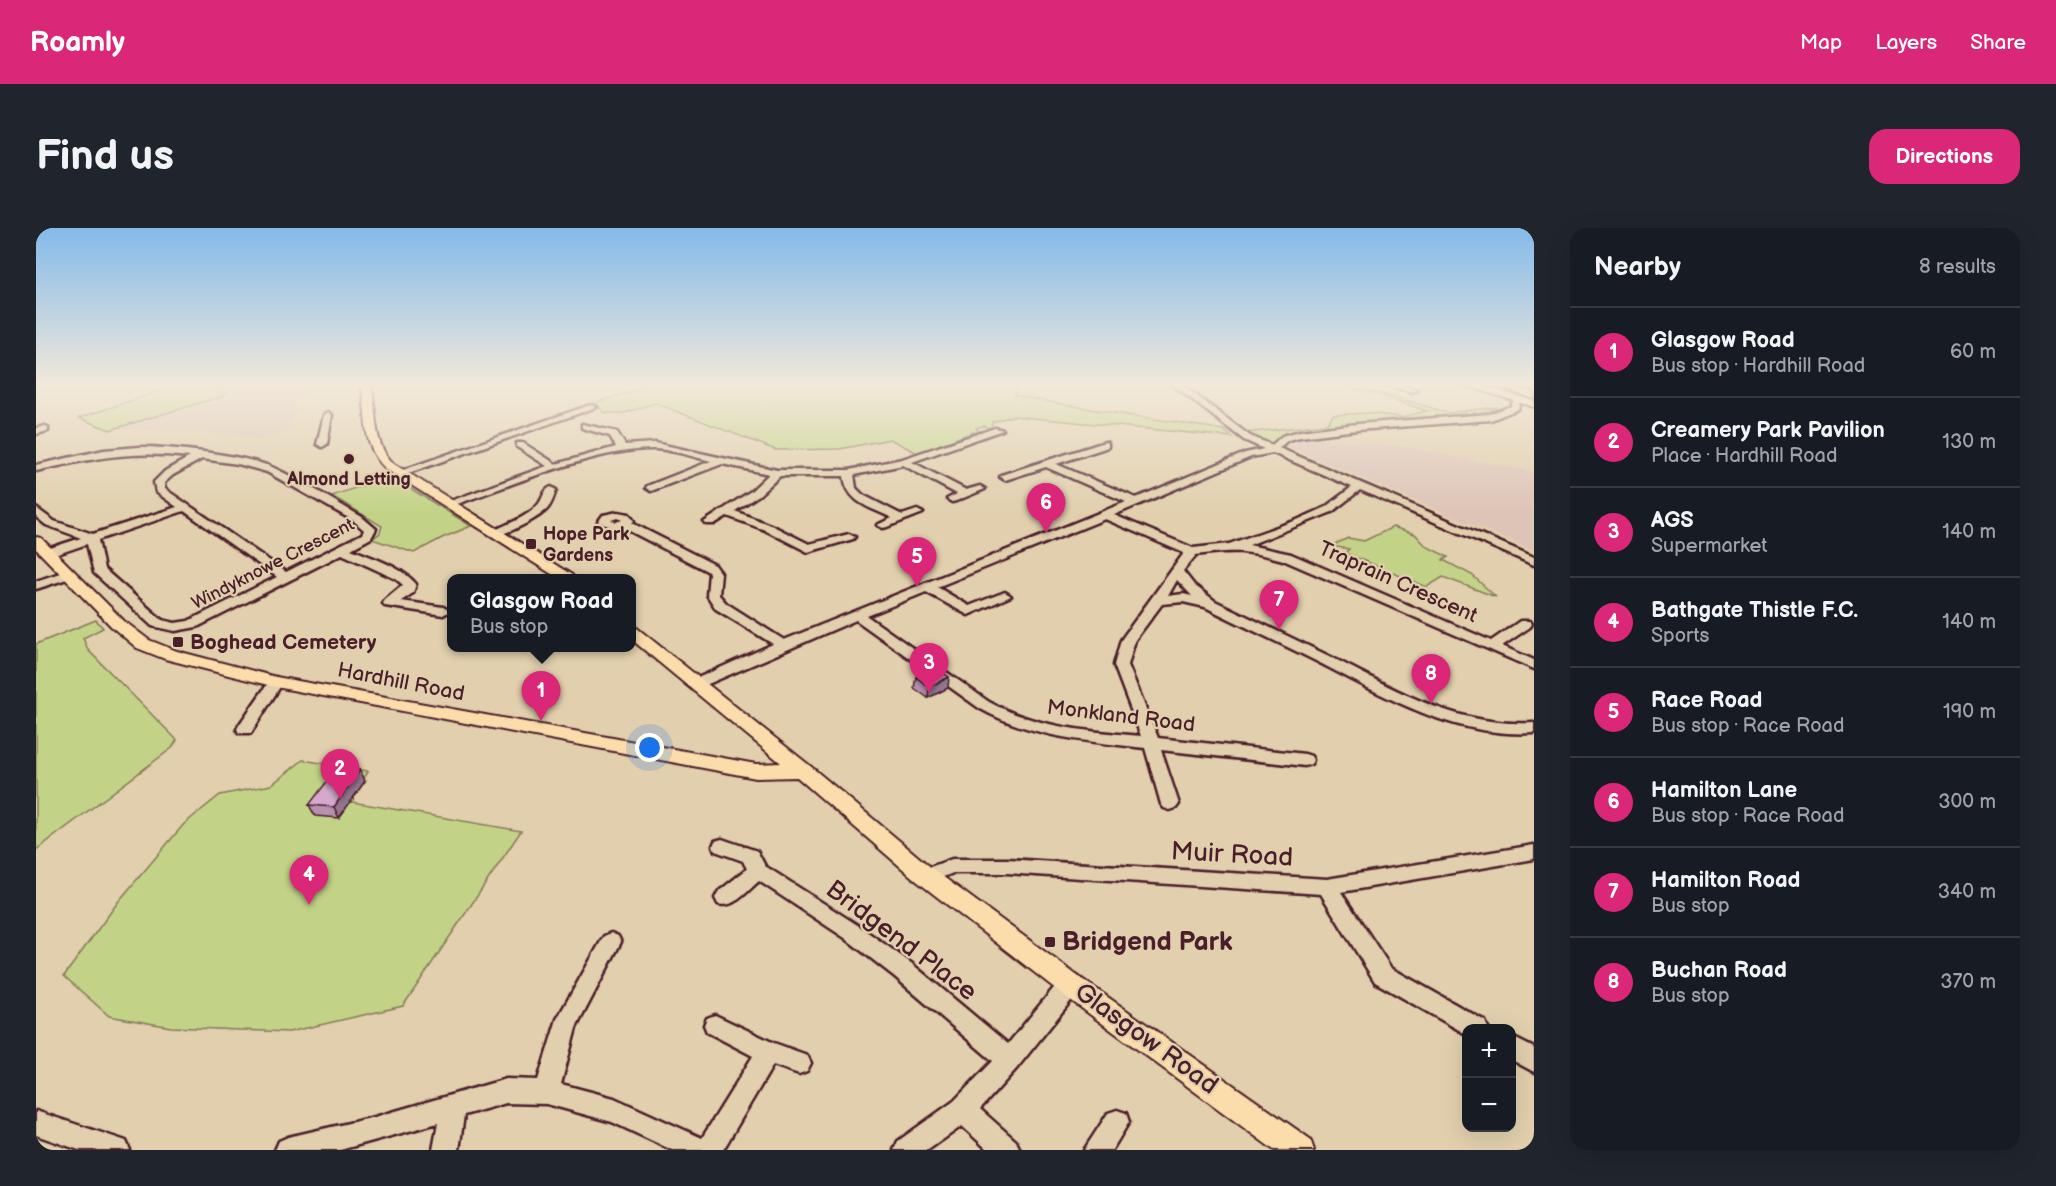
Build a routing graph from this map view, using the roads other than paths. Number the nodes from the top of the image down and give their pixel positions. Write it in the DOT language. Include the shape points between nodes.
graph roads {
  1 [pos="326,427"];
  2 [pos="370,427"];
  3 [pos="534,427"];
  4 [pos="589,427"];
  5 [pos="1231,427"];
  6 [pos="1357,427"];
  7 [pos="998,430"];
  8 [pos="322,444"];
  9 [pos="1105,444"];
  10 [pos="520,445"];
  11 [pos="622,448"];
  12 [pos="1272,450"];
  13 [pos="200,456"];
  14 [pos="721,462"];
  15 [pos="904,462"];
  16 [pos="1047,464"];
  17 [pos="555,467"];
  18 [pos="36,468"];
  19 [pos="777,472"];
  20 [pos="399,473"];
  21 [pos="849,473"];
  22 [pos="1005,477"];
  23 [pos="1359,486"];
  24 [pos="651,488"];
  25 [pos="980,489"];
  26 [pos="551,490"];
  27 [pos="965,494"];
  28 [pos="952,499"];
  29 [pos="1135,502"];
  30 [pos="450,503"];
  31 [pos="183,508"];
  32 [pos="36,511"];
  33 [pos="727,512"];
  34 [pos="917,513"];
  35 [pos="1105,515"];
  36 [pos="900,518"];
  37 [pos="710,522"];
  38 [pos="624,524"];
  39 [pos="883,525"];
  40 [pos="497,533"];
  41 [pos="1267,535"];
  42 [pos="849,537"];
  43 [pos="92,538"];
  44 [pos="42,547"];
  45 [pos="1231,547"];
  46 [pos="342,549"];
  47 [pos="1192,552"];
  48 [pos="1287,557"];
  49 [pos="1534,561"];
  50 [pos="1177,572"];
  51 [pos="69,574"];
  52 [pos="559,574"];
  53 [pos="285,577"];
  54 [pos="36,585"];
  55 [pos="927,587"];
  56 [pos="1005,596"];
  57 [pos="1158,601"];
  58 [pos="1210,604"];
  59 [pos="443,611"];
  60 [pos="857,615"];
  61 [pos="1525,624"];
  62 [pos="636,635"];
  63 [pos="783,645"];
  64 [pos="1493,646"];
  65 [pos="1534,665"];
  66 [pos="276,682"];
  67 [pos="696,684"];
  68 [pos="1534,728"];
  69 [pos="245,729"];
  70 [pos="1151,742"];
  71 [pos="1305,760"];
  72 [pos="802,770"];
  73 [pos="1170,804"];
  74 [pos="722,846"];
  75 [pos="1534,852"];
  76 [pos="758,871"];
  77 [pos="926,876"];
  78 [pos="1327,887"];
  79 [pos="725,898"];
  80 [pos="611,942"];
  81 [pos="1070,985"];
  82 [pos="1468,1024"];
  83 [pos="715,1025"];
  84 [pos="1516,1050"];
  85 [pos="768,1052"];
  86 [pos="1009,1059"];
  87 [pos="1534,1061"];
  88 [pos="799,1063"];
  89 [pos="547,1092"];
  90 [pos="453,1105"];
  91 [pos="963,1110"];
  92 [pos="1117,1122"];
  93 [pos="36,1123"];
  94 [pos="117,1150"];
  95 [pos="288,1150"];
  96 [pos="446,1150"];
  97 [pos="700,1150"];
  98 [pos="709,1150"];
  99 [pos="907,1150"];
  100 [pos="1007,1150"];
  101 [pos="1097,1150"];
  102 [pos="1299,1150"];
  1 -- 8 [label="street"];
  2 -- 20 [label="main road" via="378,454"];
  3 -- 20 [label="street"];
  4 -- 11 [label="street" via="614,434"];
  5 -- 12 [label="street"];
  6 -- 12 [label="street" via="1300,434 1286,438"];
  7 -- 15 [label="street"];
  9 -- 16 [label="street"];
  10 -- 17 [label="street"];
  11 -- 14 [label="street" via="655,446"];
  11 -- 17 [label="street"];
  12 -- 23 [label="street"];
  12 -- 29 [label="street" via="1248,455"];
  13 -- 18 [label="street, Windyknowe Crescent" via="139,450 104,453"];
  13 -- 31 [label="street" via="169,472 159,482 160,490"];
  13 -- 46 [label="street, Windyknowe Crescent" via="239,460 271,470 370,529 367,536"];
  14 -- 19 [label="street"];
  14 -- 24 [label="street"];
  15 -- 21 [label="street"];
  15 -- 27 [label="street"];
  16 -- 22 [label="street"];
  16 -- 29 [label="street"];
  17 -- 30 [label="street"];
  19 -- 21 [label="street"];
  19 -- 33 [label="street"];
  20 -- 30 [label="main road"];
  21 -- 36 [label="street" via="851,489 859,497"];
  23 -- 41 [label="street" via="1328,510"];
  23 -- 49 [label="street"];
  25 -- 27 [label="street"];
  26 -- 40 [label="street" via="543,507"];
  27 -- 28 [label="street"];
  29 -- 35 [label="street"];
  30 -- 40 [label="main road"];
  31 -- 43 [label="street"];
  31 -- 53 [label="street"];
  32 -- 43 [label="street" via="50,523"];
  33 -- 37 [label="street"];
  33 -- 42 [label="street" via="808,548"];
  34 -- 36 [label="street"];
  35 -- 47 [label="street"];
  35 -- 55 [label="street"];
  36 -- 39 [label="street"];
  38 -- 63 [label="street" via="711,568 715,573 713,595 720,606"];
  40 -- 52 [label="main road"];
  41 -- 45 [label="street"];
  41 -- 48 [label="street, Traprain Crescent" via="1271,545"];
  43 -- 44 [label="street"];
  43 -- 53 [label="street, Windyknowe Crescent" via="98,570 158,623 175,627 192,624"];
  44 -- 51 [label="main road, Hardhill Road"];
  45 -- 47 [label="street"];
  45 -- 48 [label="street, Traprain Crescent"];
  46 -- 53 [label="street, Windyknowe Crescent"];
  46 -- 59 [label="street" via="410,584 390,603"];
  47 -- 50 [label="street"];
  48 -- 64 [label="street, Traprain Crescent"];
  50 -- 57 [label="street"];
  50 -- 58 [label="street" via="1189,588"];
  51 -- 54 [label="street"];
  51 -- 66 [label="main road, Hardhill Road" via="143,644 209,667"];
  55 -- 56 [label="street" via="968,611"];
  55 -- 60 [label="street"];
  57 -- 58 [label="street" via="1183,598"];
  57 -- 70 [label="street" via="1128,639 1121,665"];
  58 -- 68 [label="street" via="1422,707 1493,729"];
  60 -- 63 [label="street"];
  60 -- 70 [label="street, Monkland Road" via="1002,715 1061,733"];
  61 -- 64 [label="street, Traprain Crescent"];
  62 -- 67 [label="main road, Glasgow Road"];
  63 -- 67 [label="street"];
  64 -- 65 [label="street, Traprain Crescent"];
  66 -- 69 [label="street"];
  66 -- 72 [label="main road, Hardhill Road" via="756,771"];
  67 -- 72 [label="main road, Glasgow Road"];
  70 -- 71 [label="street, Monkland Road"];
  70 -- 73 [label="street"];
  72 -- 77 [label="main road, Glasgow Road"];
  74 -- 76 [label="street, Bridgend Place" via="750,856"];
  75 -- 78 [label="street, Muir Road"];
  76 -- 79 [label="street"];
  76 -- 86 [label="street, Bridgend Place" via="903,970"];
  77 -- 78 [label="street, Muir Road" via="952,866 996,866"];
  77 -- 81 [label="main road, Glasgow Road"];
  78 -- 82 [label="street" via="1383,975"];
  80 -- 89 [label="street" via="565,1026"];
  81 -- 86 [label="street"];
  81 -- 102 [label="main road, Glasgow Road"];
  83 -- 85 [label="street"];
  84 -- 87 [label="street"];
  85 -- 88 [label="street"];
  85 -- 98 [label="street"];
  86 -- 91 [label="street"];
  89 -- 90 [label="street" via="506,1091"];
  89 -- 97 [label="street" via="614,1110"];
  90 -- 95 [label="street"];
  90 -- 96 [label="street"];
  91 -- 99 [label="street"];
  91 -- 100 [label="street"];
  92 -- 101 [label="street"];
  93 -- 94 [label="street"];
}
